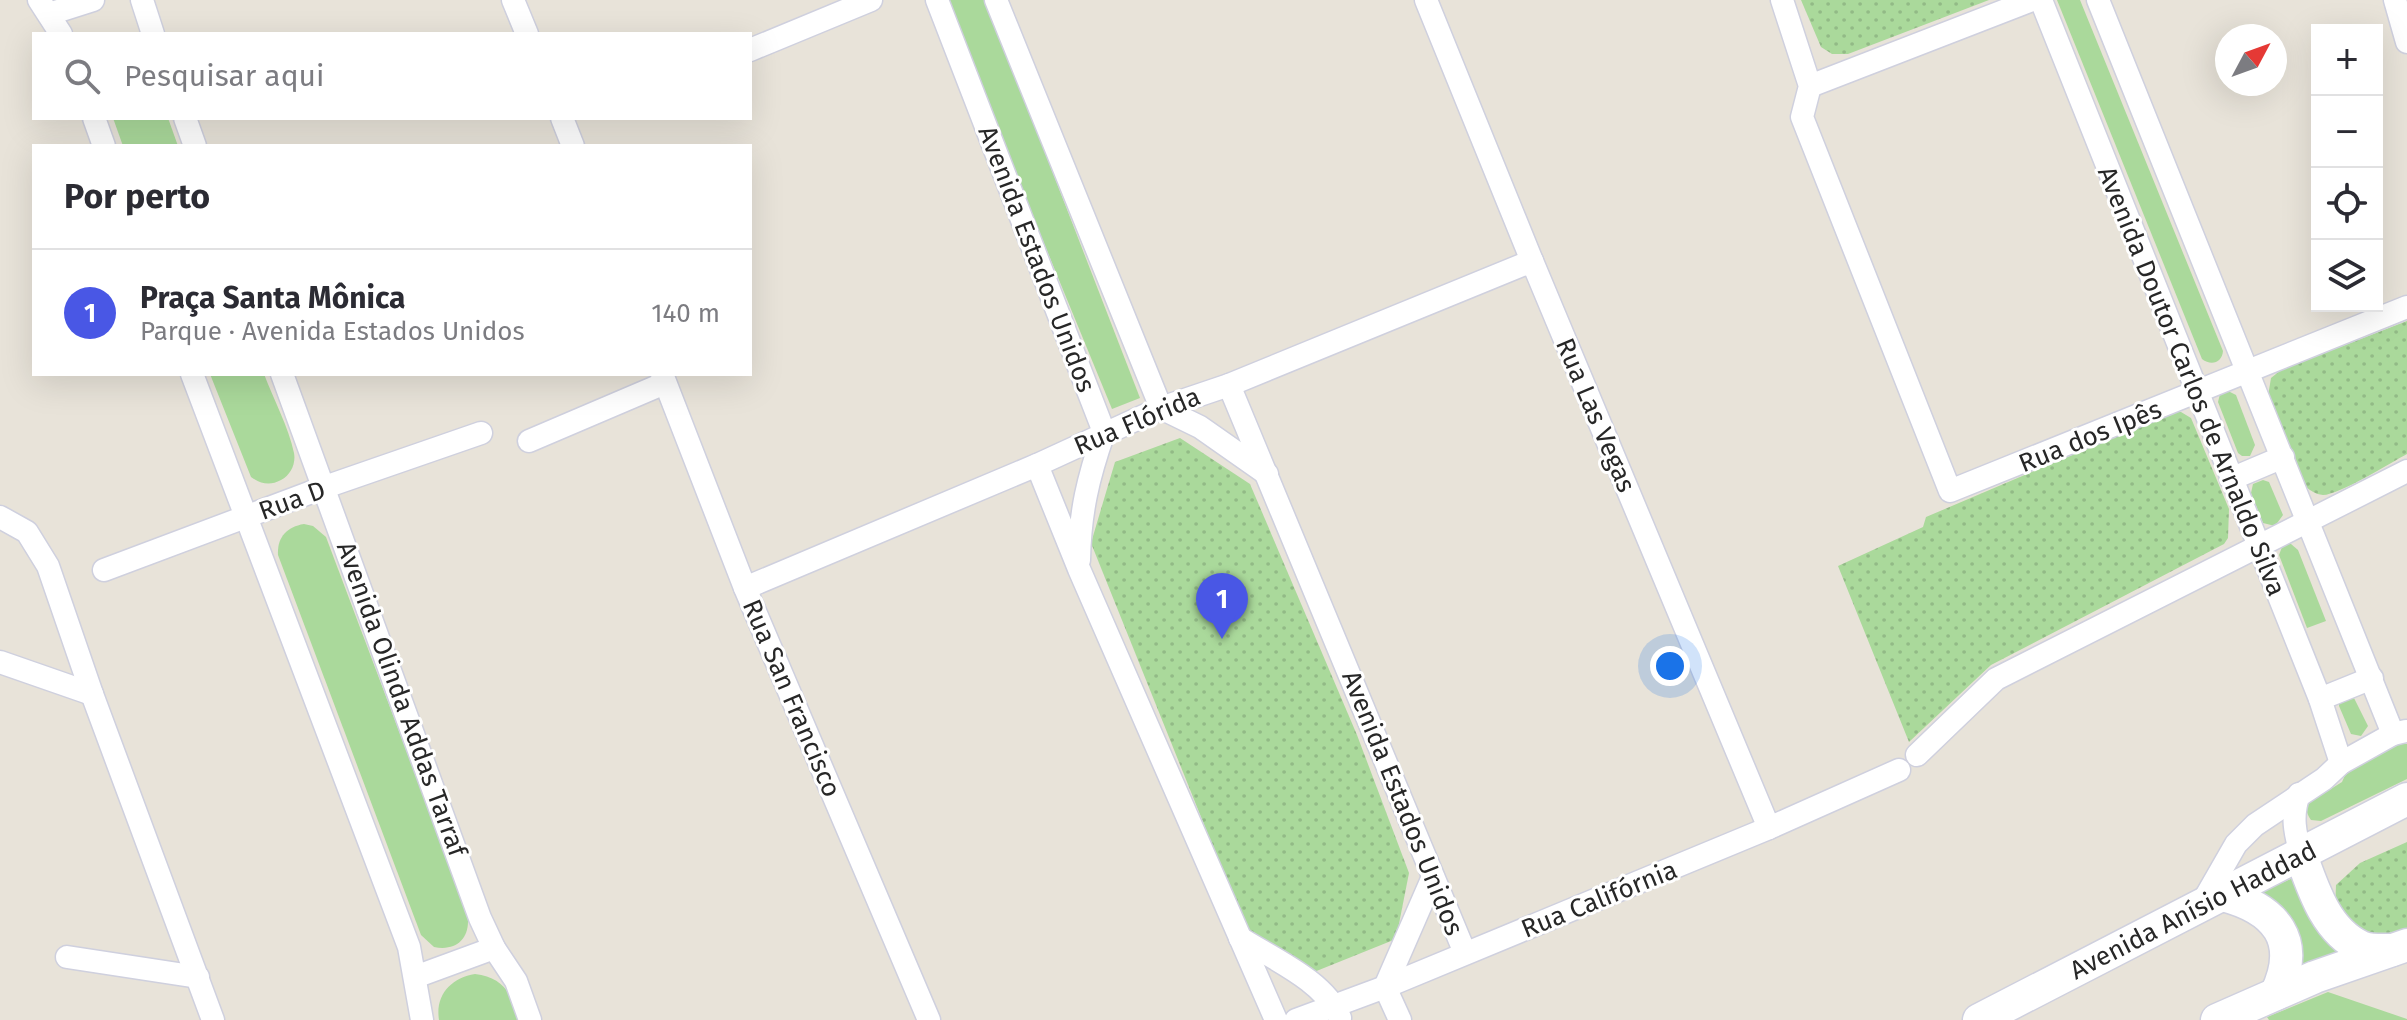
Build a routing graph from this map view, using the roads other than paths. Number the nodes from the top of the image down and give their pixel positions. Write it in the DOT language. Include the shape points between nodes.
graph roads {
  1 [pos="93,0"];
  2 [pos="142,0"];
  3 [pos="513,0"];
  4 [pos="871,0"];
  5 [pos="937,0"];
  6 [pos="996,0"];
  7 [pos="1426,0"];
  8 [pos="1782,0"];
  9 [pos="2032,0"];
  10 [pos="2041,0"];
  11 [pos="2098,0"];
  12 [pos="2395,0"];
  13 [pos="44,7"];
  14 [pos="60,32"];
  15 [pos="152,32"];
  16 [pos="526,32"];
  17 [pos="2407,42"];
  18 [pos="752,49"];
  19 [pos="1810,86"];
  20 [pos="95,120"];
  21 [pos="186,120"];
  22 [pos="103,144"];
  23 [pos="194,144"];
  24 [pos="1532,261"];
  25 [pos="2407,307"];
  26 [pos="2248,372"];
  27 [pos="193,376"];
  28 [pos="283,376"];
  29 [pos="663,379"];
  30 [pos="1229,385"];
  31 [pos="2197,392"];
  32 [pos="1161,408"];
  33 [pos="1104,432"];
  34 [pos="481,433"];
  35 [pos="529,441"];
  36 [pos="2283,457"];
  37 [pos="1037,465"];
  38 [pos="2407,471"];
  39 [pos="1268,474"];
  40 [pos="2231,479"];
  41 [pos="325,487"];
  42 [pos="0,517"];
  43 [pos="246,517"];
  44 [pos="2308,521"];
  45 [pos="2258,546"];
  46 [pos="1079,569"];
  47 [pos="104,570"];
  48 [pos="745,588"];
  49 [pos="0,662"];
  50 [pos="2372,678"];
  51 [pos="92,694"];
  52 [pos="2320,699"];
  53 [pos="2400,732"];
  54 [pos="1917,755"];
  55 [pos="2341,763"];
  56 [pos="1899,770"];
  57 [pos="2299,794"];
  58 [pos="2407,799"];
  59 [pos="1769,828"];
  60 [pos="2301,855"];
  61 [pos="1433,877"];
  62 [pos="2212,900"];
  63 [pos="1240,938"];
  64 [pos="494,948"];
  65 [pos="2400,948"];
  66 [pos="1465,953"];
  67 [pos="67,957"];
  68 [pos="198,977"];
  69 [pos="415,977"];
  70 [pos="1385,987"];
  71 [pos="2276,994"];
  72 [pos="1338,1013"];
  73 [pos="213,1020"];
  74 [pos="422,1020"];
  75 [pos="530,1020"];
  76 [pos="929,1020"];
  77 [pos="1276,1020"];
  78 [pos="1296,1020"];
  79 [pos="1400,1020"];
  80 [pos="1979,1020"];
  81 [pos="2217,1020"];
  1 -- 13 [label="street"];
  2 -- 15 [label="street"];
  3 -- 16 [label="street"];
  4 -- 18 [label="street"];
  5 -- 33 [label="street, Avenida Estados Unidos"];
  6 -- 32 [label="street"];
  7 -- 24 [label="street, Rua Las Vegas"];
  8 -- 19 [label="street"];
  9 -- 19 [label="street"];
  10 -- 31 [label="street, Avenida Doutor Carlos de Arnaldo Silva"];
  11 -- 26 [label="street"];
  12 -- 17 [label="street"];
  13 -- 14 [label="street"];
  19 -- 31 [label="street, Rua dos Ipês" via="1802,117 1950,491"];
  20 -- 22 [label="street"];
  21 -- 23 [label="street"];
  24 -- 30 [label="street, Rua Flórida"];
  24 -- 59 [label="street, Rua Las Vegas"];
  25 -- 26 [label="street, Rua dos Ipês"];
  26 -- 31 [label="street, Rua dos Ipês"];
  26 -- 36 [label="street"];
  27 -- 43 [label="street"];
  28 -- 41 [label="street, Avenida Olinda Addas Tarraf"];
  29 -- 35 [label="street"];
  29 -- 48 [label="street, Rua San Francisco"];
  30 -- 32 [label="street, Rua Flórida"];
  30 -- 39 [label="street, Avenida Estados Unidos"];
  31 -- 40 [label="street, Avenida Doutor Carlos de Arnaldo Silva"];
  32 -- 33 [label="street, Rua Flórida"];
  32 -- 39 [label="street" via="1200,427"];
  33 -- 37 [label="street, Rua Flórida"];
  33 -- 46 [label="street" via="1088,476"];
  34 -- 41 [label="street, Rua D"];
  36 -- 40 [label="street"];
  36 -- 44 [label="street"];
  37 -- 46 [label="street"];
  37 -- 48 [label="street, Rua Flórida"];
  38 -- 44 [label="street"];
  39 -- 61 [label="street, Avenida Estados Unidos"];
  40 -- 45 [label="street, Avenida Doutor Carlos de Arnaldo Silva"];
  41 -- 43 [label="street, Rua D"];
  41 -- 64 [label="street, Avenida Olinda Addas Tarraf"];
  42 -- 51 [label="street" via="27,532 40,549"];
  43 -- 47 [label="street, Rua D"];
  43 -- 69 [label="street" via="409,947"];
  44 -- 45 [label="street"];
  44 -- 50 [label="street"];
  45 -- 52 [label="street, Avenida Doutor Carlos de Arnaldo Silva"];
  45 -- 54 [label="street" via="1996,679"];
  46 -- 63 [label="street"];
  48 -- 76 [label="street, Rua San Francisco"];
  49 -- 51 [label="street"];
  50 -- 52 [label="street"];
  50 -- 53 [label="street"];
  51 -- 68 [label="street"];
  52 -- 55 [label="street, Avenida Doutor Carlos de Arnaldo Silva"];
  53 -- 55 [label="street"];
  55 -- 57 [label="street"];
  56 -- 59 [label="street, Rua Califórnia"];
  57 -- 60 [label="street" via="2293,822"];
  57 -- 62 [label="street" via="2236,844"];
  58 -- 60 [label="main road, Avenida Anísio Haddad"];
  59 -- 66 [label="street, Rua Califórnia"];
  60 -- 62 [label="main road, Avenida Anísio Haddad"];
  60 -- 65 [label="main road" via="2316,896 2345,937 2364,949"];
  61 -- 66 [label="street, Avenida Estados Unidos"];
  61 -- 70 [label="street"];
  62 -- 71 [label="main road" via="2247,901 2266,912 2280,930 2287,952"];
  62 -- 80 [label="main road, Avenida Anísio Haddad"];
  63 -- 72 [label="street" via="1309,982"];
  63 -- 77 [label="street"];
  64 -- 69 [label="street"];
  64 -- 75 [label="street, Avenida Olinda Addas Tarraf" via="516,981"];
  65 -- 71 [label="main road"];
  66 -- 70 [label="street, Rua Califórnia"];
  67 -- 68 [label="street"];
  68 -- 73 [label="street"];
  69 -- 74 [label="street"];
  70 -- 72 [label="street, Rua Califórnia"];
  70 -- 79 [label="street"];
  71 -- 81 [label="main road"];
  72 -- 78 [label="street, Rua Califórnia"];
}
